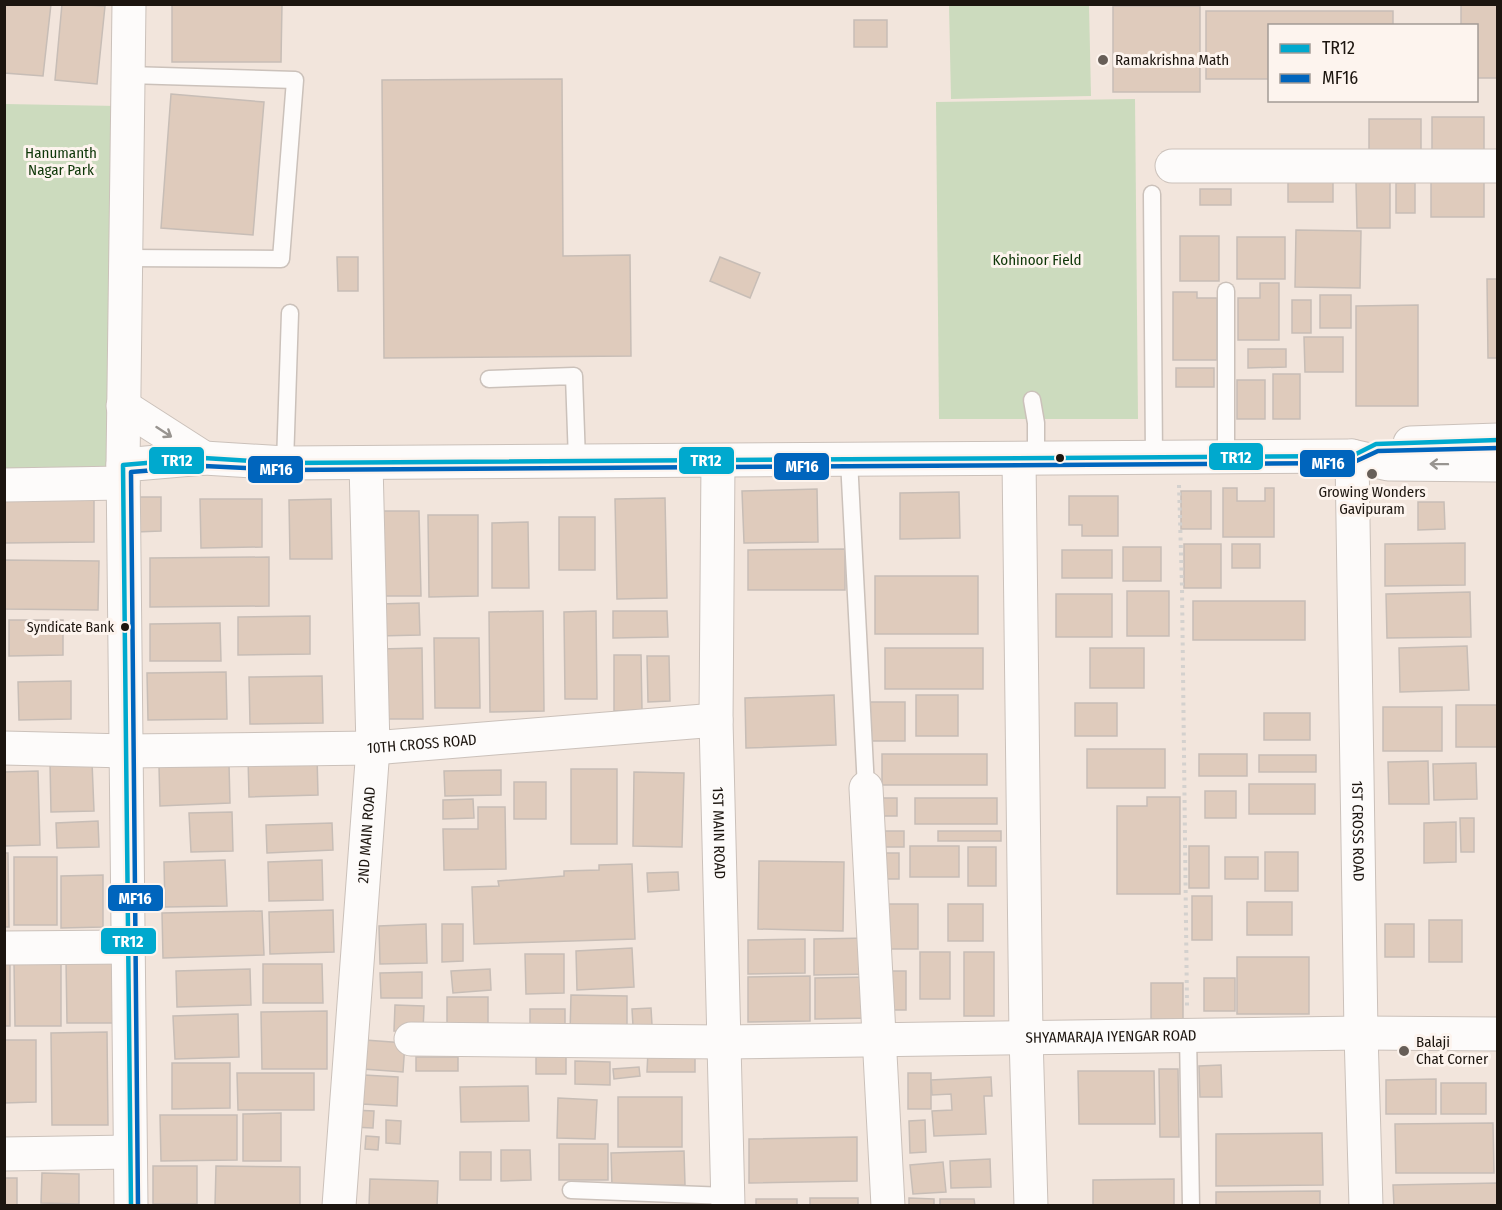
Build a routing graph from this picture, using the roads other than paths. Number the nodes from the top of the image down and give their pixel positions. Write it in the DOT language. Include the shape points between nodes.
graph roads {
  1 [pos="129,4"];
  2 [pos="128,75"];
  3 [pos="1172,166"];
  4 [pos="1497,166"];
  5 [pos="1152,194"];
  6 [pos="125,258"];
  7 [pos="1226,291"];
  8 [pos="290,313"];
  9 [pos="489,379"];
  10 [pos="1032,400"];
  11 [pos="123,406"];
  12 [pos="1497,440"];
  13 [pos="1352,456"];
  14 [pos="1226,457"];
  15 [pos="204,458"];
  16 [pos="1027,458"];
  17 [pos="1166,458"];
  18 [pos="849,460"];
  19 [pos="718,461"];
  20 [pos="577,462"];
  21 [pos="285,463"];
  22 [pos="366,463"];
  23 [pos="1497,465"];
  24 [pos="123,474"];
  25 [pos="4,484"];
  26 [pos="716,720"];
  27 [pos="373,747"];
  28 [pos="4,748"];
  29 [pos="127,751"];
  30 [pos="866,788"];
  31 [pos="129,947"];
  32 [pos="4,948"];
  33 [pos="1361,1033"];
  34 [pos="1497,1034"];
  35 [pos="1188,1035"];
  36 [pos="1026,1037"];
  37 [pos="411,1039"];
  38 [pos="880,1039"];
  39 [pos="724,1042"];
  40 [pos="130,1152"];
  41 [pos="4,1154"];
  42 [pos="571,1190"];
  43 [pos="727,1201"];
  44 [pos="130,1206"];
  45 [pos="339,1206"];
  46 [pos="888,1206"];
  47 [pos="1031,1206"];
  48 [pos="1191,1206"];
  49 [pos="1366,1206"];
  1 -- 2 [label="street"];
  2 -- 6 [label="street"];
  2 -- 6 [label="lane" via="295,80 280,259"];
  3 -- 4 [label="street"];
  5 -- 17 [label="lane"];
  6 -- 11 [label="street"];
  7 -- 14 [label="lane"];
  8 -- 21 [label="lane"];
  9 -- 20 [label="lane" via="574,376"];
  10 -- 16 [label="lane" via="1036,423"];
  11 -- 15 [label="street, one-way"];
  11 -- 24 [label="street"];
  12 -- 13 [label="street" via="1376,444"];
  13 -- 14 [label="street"];
  23 -- 13 [label="street, one-way" via="1388,464"];
  13 -- 33 [label="street, 1ST CROSS ROAD"];
  14 -- 17 [label="street"];
  15 -- 21 [label="street"];
  15 -- 24 [label="street"];
  16 -- 17 [label="street"];
  16 -- 18 [label="street"];
  16 -- 36 [label="street"];
  18 -- 19 [label="street"];
  18 -- 30 [label="lane"];
  19 -- 20 [label="street"];
  19 -- 26 [label="street, 1ST MAIN ROAD"];
  20 -- 22 [label="street"];
  21 -- 22 [label="street"];
  22 -- 27 [label="street, 2ND MAIN ROAD"];
  24 -- 25 [label="street"];
  24 -- 29 [label="street"];
  26 -- 27 [label="street, 10TH CROSS ROAD"];
  26 -- 39 [label="street, 1ST MAIN ROAD"];
  27 -- 29 [label="street, 10TH CROSS ROAD"];
  27 -- 45 [label="street, 2ND MAIN ROAD"];
  28 -- 29 [label="street, 10TH CROSS ROAD"];
  29 -- 31 [label="street"];
  30 -- 38 [label="street"];
  31 -- 32 [label="street"];
  31 -- 40 [label="street"];
  33 -- 34 [label="street, SHYAMARAJA IYENGAR ROAD"];
  33 -- 35 [label="street, SHYAMARAJA IYENGAR ROAD"];
  33 -- 49 [label="street, 1ST CROSS ROAD"];
  35 -- 36 [label="street, SHYAMARAJA IYENGAR ROAD"];
  35 -- 48 [label="lane"];
  36 -- 38 [label="street, SHYAMARAJA IYENGAR ROAD"];
  36 -- 47 [label="street"];
  37 -- 39 [label="street, SHYAMARAJA IYENGAR ROAD"];
  38 -- 39 [label="street, SHYAMARAJA IYENGAR ROAD"];
  38 -- 46 [label="street"];
  39 -- 43 [label="street, 1ST MAIN ROAD"];
  40 -- 41 [label="street"];
  40 -- 44 [label="street"];
  42 -- 43 [label="lane"];
}
